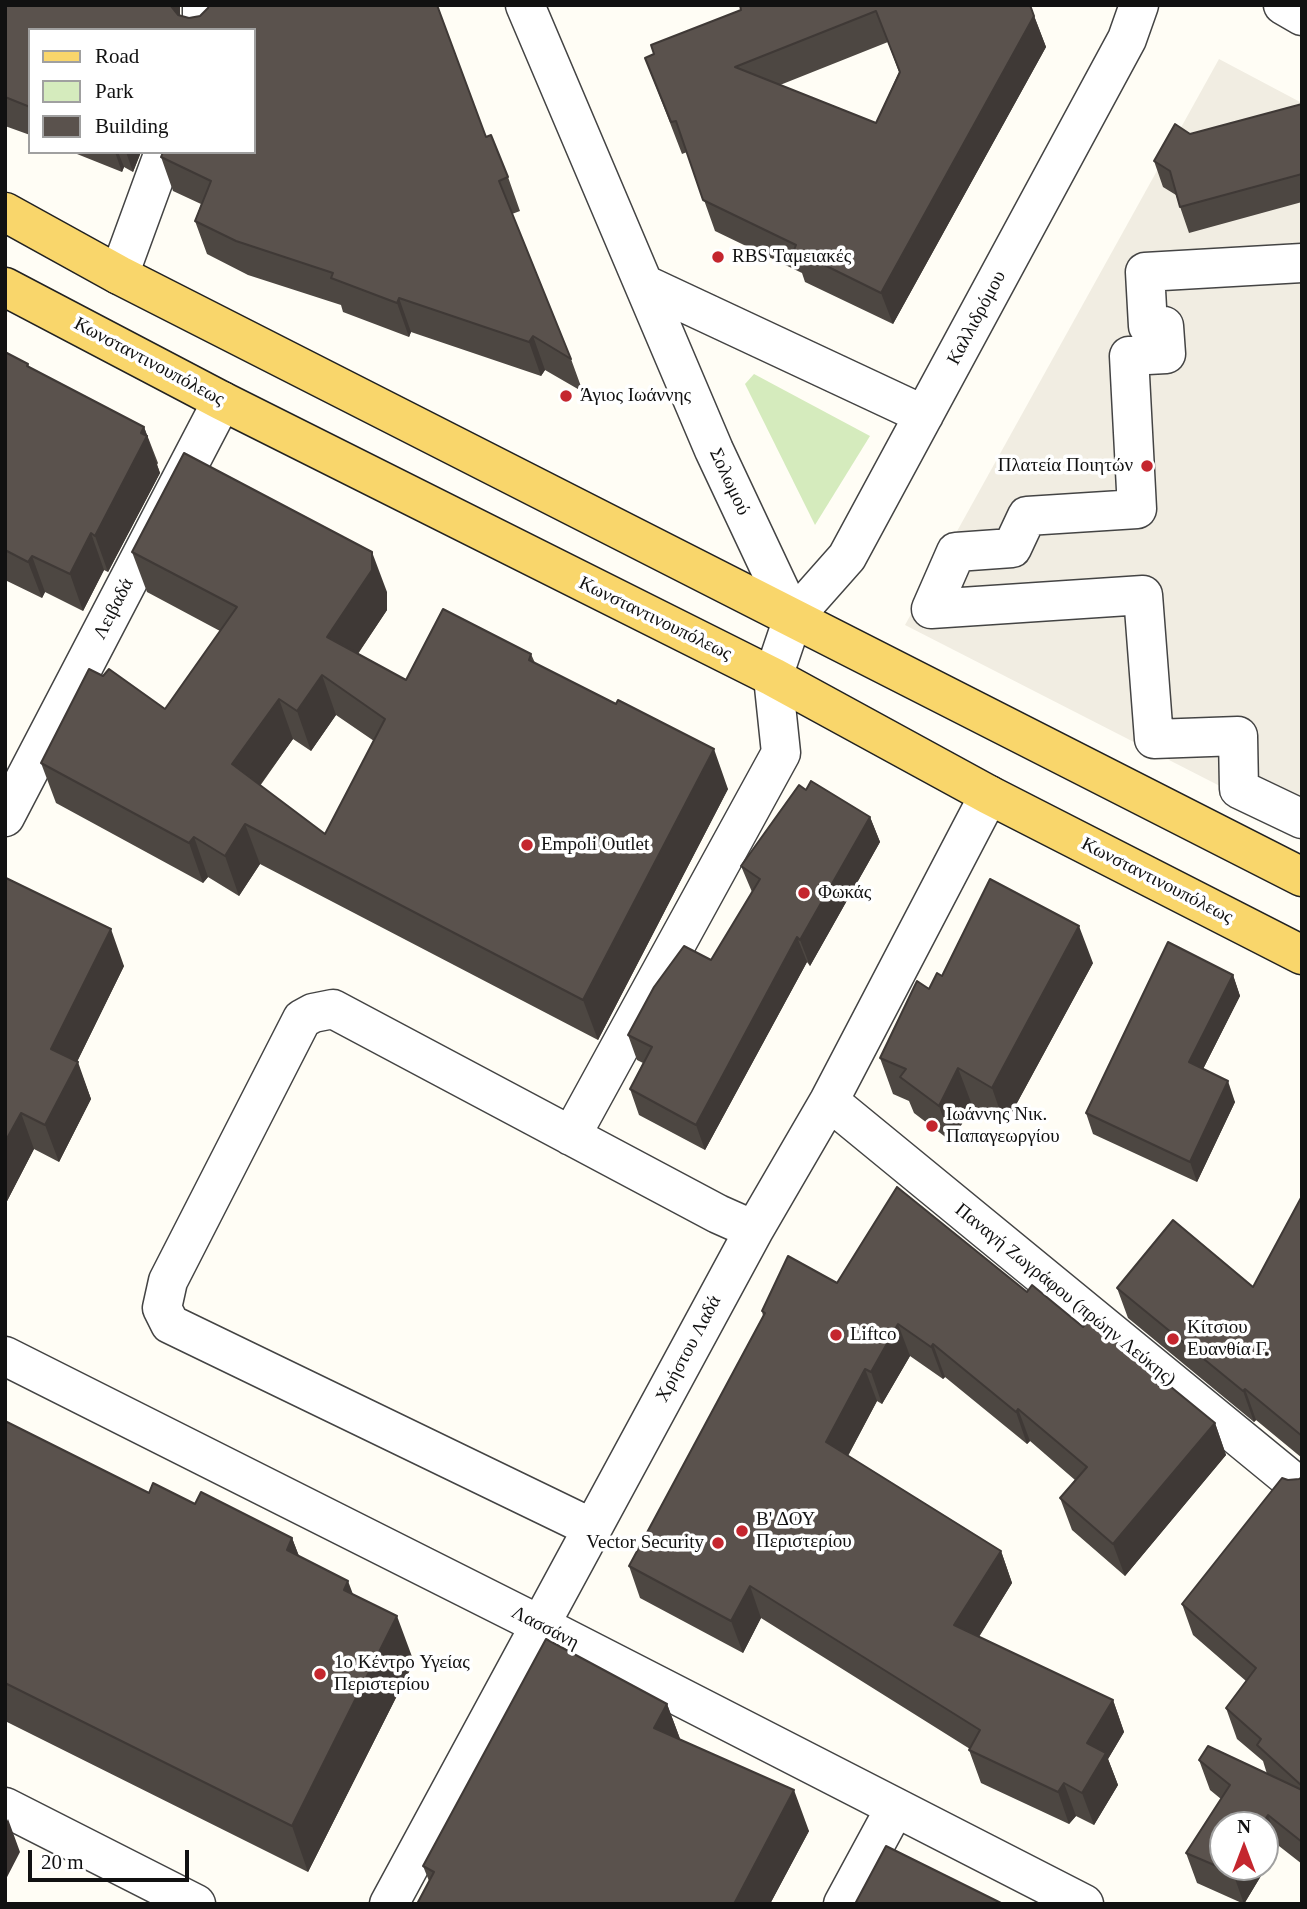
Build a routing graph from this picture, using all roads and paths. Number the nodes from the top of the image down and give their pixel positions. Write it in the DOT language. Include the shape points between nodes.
graph roads {
  1 [pos="202,5"];
  2 [pos="525,5"];
  3 [pos="1139,5"];
  4 [pos="1283,5"];
  5 [pos="1302,16"];
  6 [pos="202,28"];
  7 [pos="163,154"];
  8 [pos="5,212"];
  9 [pos="1302,262"];
  10 [pos="119,275"];
  11 [pos="646,285"];
  12 [pos="5,287"];
  13 [pos="222,401"];
  14 [pos="924,415"];
  15 [pos="793,618"];
  16 [pos="773,677"];
  17 [pos="989,795"];
  18 [pos="5,817"];
  19 [pos="1302,819"];
  20 [pos="1302,877"];
  21 [pos="1302,955"];
  22 [pos="829,1101"];
  23 [pos="571,1136"];
  24 [pos="754,1230"];
  25 [pos="5,1356"];
  26 [pos="1302,1489"];
  27 [pos="593,1528"];
  28 [pos="540,1625"];
  29 [pos="5,1807"];
  30 [pos="895,1808"];
  31 [pos="196,1904"];
  32 [pos="388,1904"];
  33 [pos="843,1904"];
  34 [pos="1084,1904"];
  1 -- 6 [label="street"];
  2 -- 11 [label="street, Σολωμού"];
  3 -- 14 [label="street, Καλλιδρόμου" via="1127,39"];
  4 -- 5 [label="street"];
  7 -- 10 [label="street"];
  8 -- 10 [label="main road"];
  9 -- 19 [label="street" via="1145,272 1148,326 1164,326 1166,354 1129,356 1137,509 1027,516 1012,548 956,552 931,609 1143,595 1154,739 1238,736 1239,789"];
  10 -- 15 [label="main road"];
  11 -- 14 [label="street"];
  11 -- 15 [label="street, Σολωμού" via="714,450"];
  12 -- 13 [label="main road, Κωνσταντινουπόλεως"];
  13 -- 16 [label="main road, Κωνσταντινουπόλεως"];
  13 -- 18 [label="street, Λειβαδά"];
  14 -- 15 [label="street, Καλλιδρόμου" via="847,556"];
  15 -- 16 [label="street"];
  15 -- 20 [label="main road"];
  16 -- 17 [label="main road, Κωνσταντινουπόλεως"];
  16 -- 23 [label="street" via="781,753"];
  17 -- 21 [label="main road, Κωνσταντινουπόλεως"];
  17 -- 22 [label="street, Χρήστου Λαδά"];
  22 -- 24 [label="street, Χρήστου Λαδά"];
  22 -- 26 [label="street, Παναγή Ζωγράφου (πρώην Λεύκης)"];
  23 -- 24 [label="street"];
  23 -- 27 [label="street" via="333,1009 313,1013 302,1019 167,1281 162,1308 170,1324"];
  24 -- 27 [label="street, Χρήστου Λαδά"];
  25 -- 28 [label="street, Λασσάνη"];
  27 -- 28 [label="street, Χρήστου Λαδά"];
  28 -- 30 [label="street, Λασσάνη"];
  28 -- 32 [label="street, Χρήστου Λαδά"];
  29 -- 31 [label="street"];
  30 -- 33 [label="street"];
  30 -- 34 [label="street, Λασσάνη"];
}
